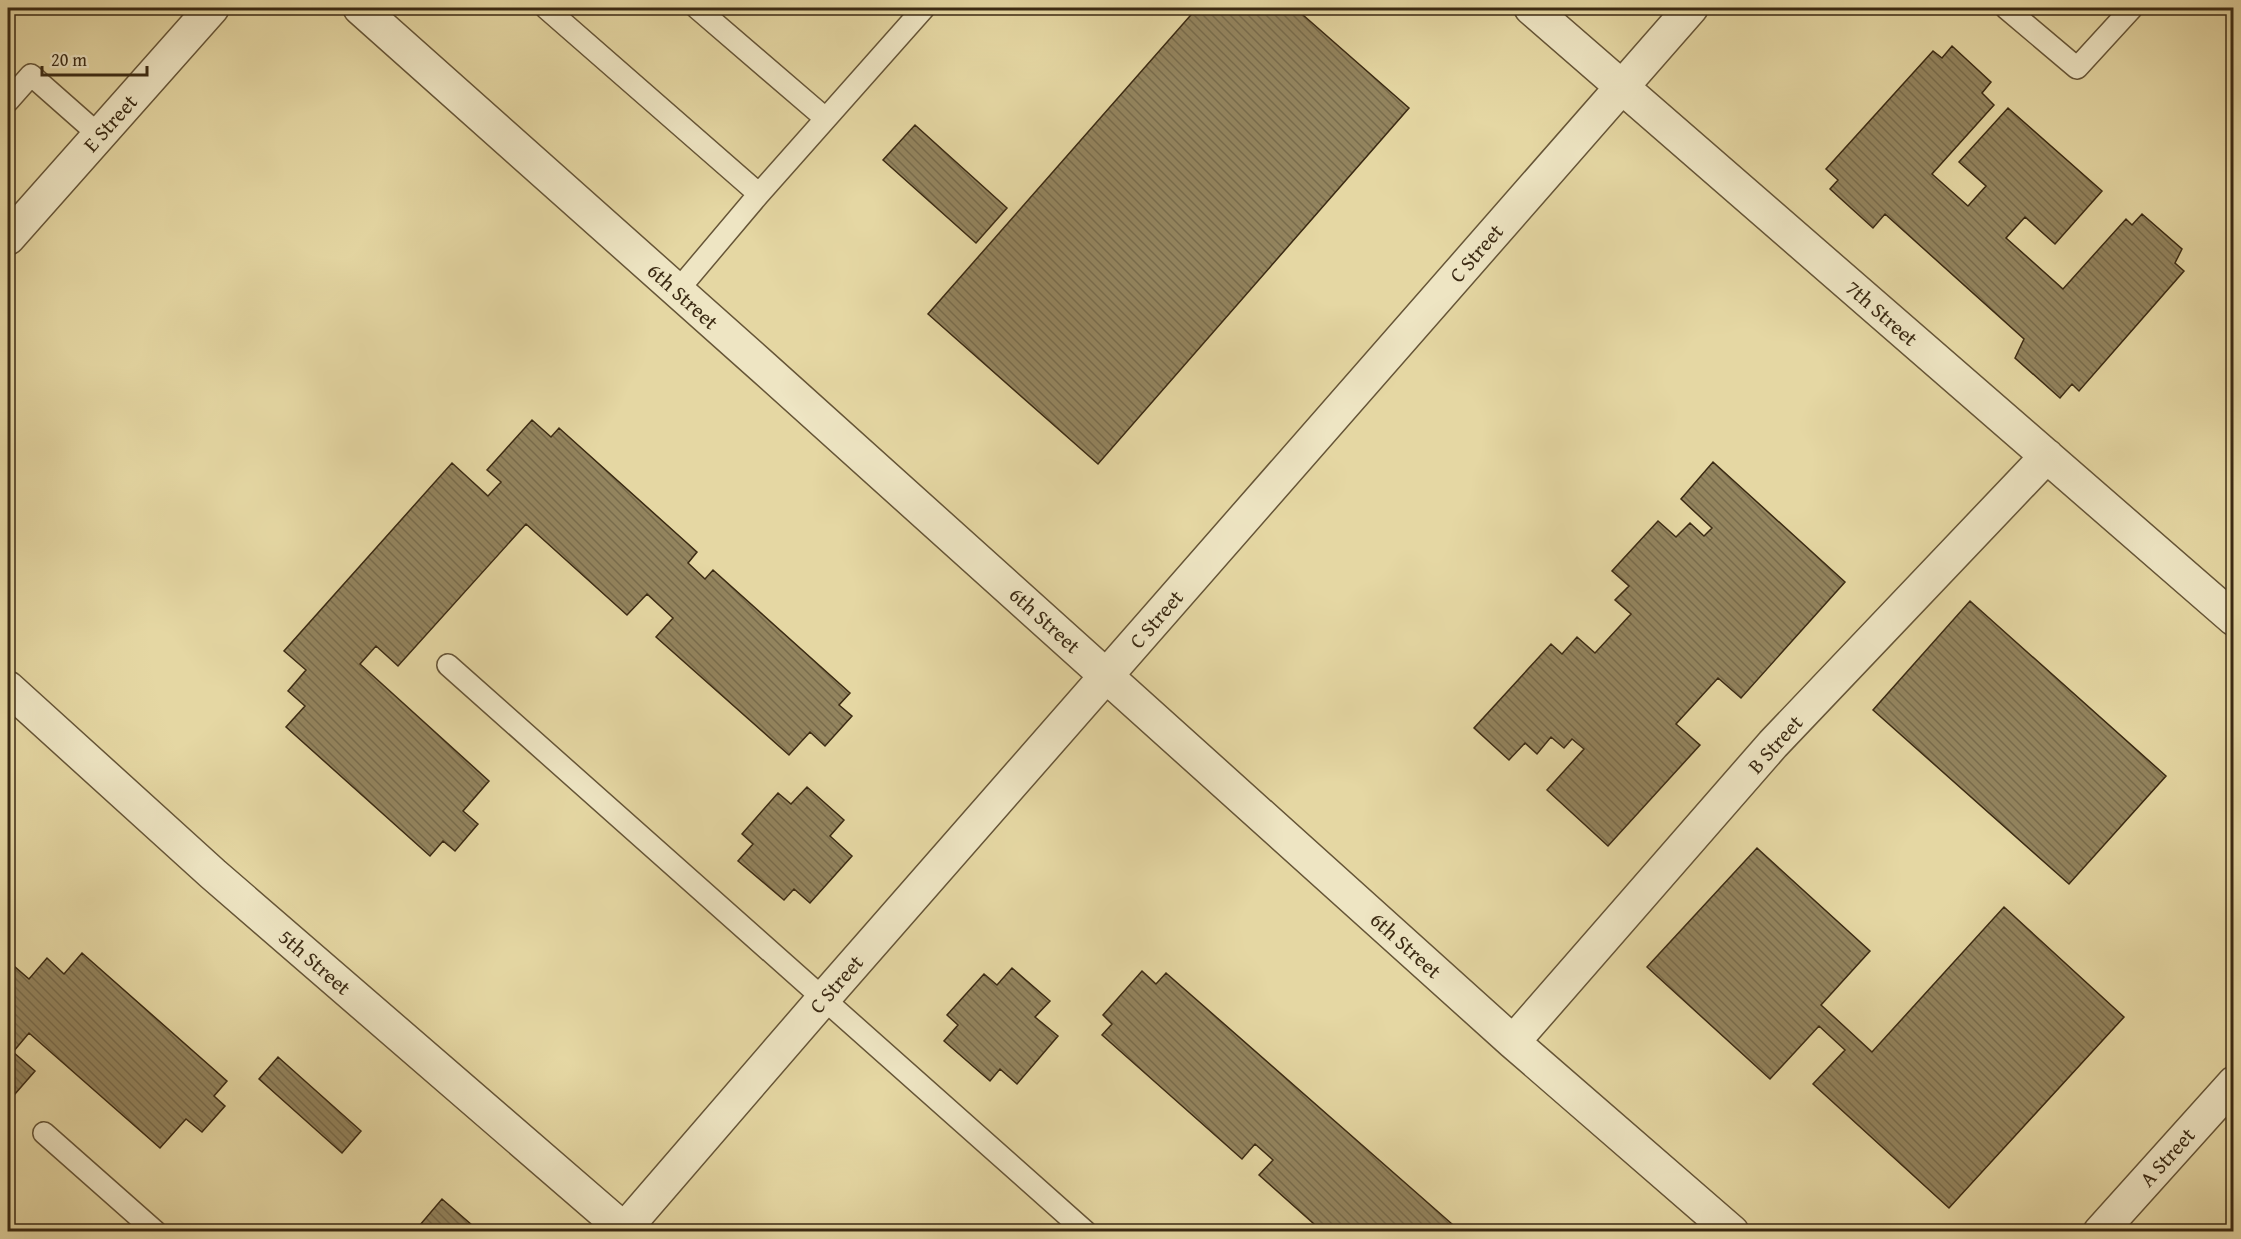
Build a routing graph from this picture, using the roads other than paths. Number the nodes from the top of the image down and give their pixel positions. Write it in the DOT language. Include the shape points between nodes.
graph roads {
  1 [pos="212,8"];
  2 [pos="360,8"];
  3 [pos="546,8"];
  4 [pos="697,8"];
  5 [pos="924,8"];
  6 [pos="1531,8"];
  7 [pos="1691,8"];
  8 [pos="2006,8"];
  9 [pos="2132,8"];
  10 [pos="1621,86"];
  11 [pos="8,101"];
  12 [pos="825,118"];
  13 [pos="99,135"];
  14 [pos="759,194"];
  15 [pos="8,238"];
  16 [pos="678,290"];
  17 [pos="2047,456"];
  18 [pos="2234,619"];
  19 [pos="448,665"];
  20 [pos="1107,675"];
  21 [pos="8,688"];
  22 [pos="824,998"];
  23 [pos="1513,1042"];
  24 [pos="2234,1083"];
  25 [pos="44,1133"];
  26 [pos="624,1231"];
  27 [pos="156,1232"];
  28 [pos="1086,1232"];
  29 [pos="1732,1232"];
  30 [pos="2100,1232"];
  1 -- 13 [label="street, E Street"];
  2 -- 16 [label="street, 6th Street"];
  3 -- 14 [label="lane"];
  4 -- 12 [label="lane"];
  5 -- 12 [label="lane"];
  6 -- 10 [label="street, 7th Street"];
  7 -- 10 [label="street, C Street"];
  8 -- 9 [label="lane" via="2077,68"];
  10 -- 17 [label="street, 7th Street"];
  10 -- 20 [label="street, C Street"];
  11 -- 13 [label="lane" via="31,75"];
  12 -- 14 [label="lane"];
  13 -- 15 [label="street, E Street"];
  14 -- 16 [label="lane"];
  16 -- 20 [label="street, 6th Street"];
  17 -- 18 [label="street, 7th Street"];
  17 -- 23 [label="street, B Street" via="1773,744"];
  19 -- 22 [label="lane"];
  20 -- 22 [label="street, C Street"];
  20 -- 23 [label="street, 6th Street"];
  21 -- 26 [label="street, 5th Street" via="213,874"];
  22 -- 26 [label="street, C Street"];
  22 -- 28 [label="lane"];
  23 -- 29 [label="street, 6th Street"];
  24 -- 30 [label="street, A Street"];
  25 -- 27 [label="lane"];
}
